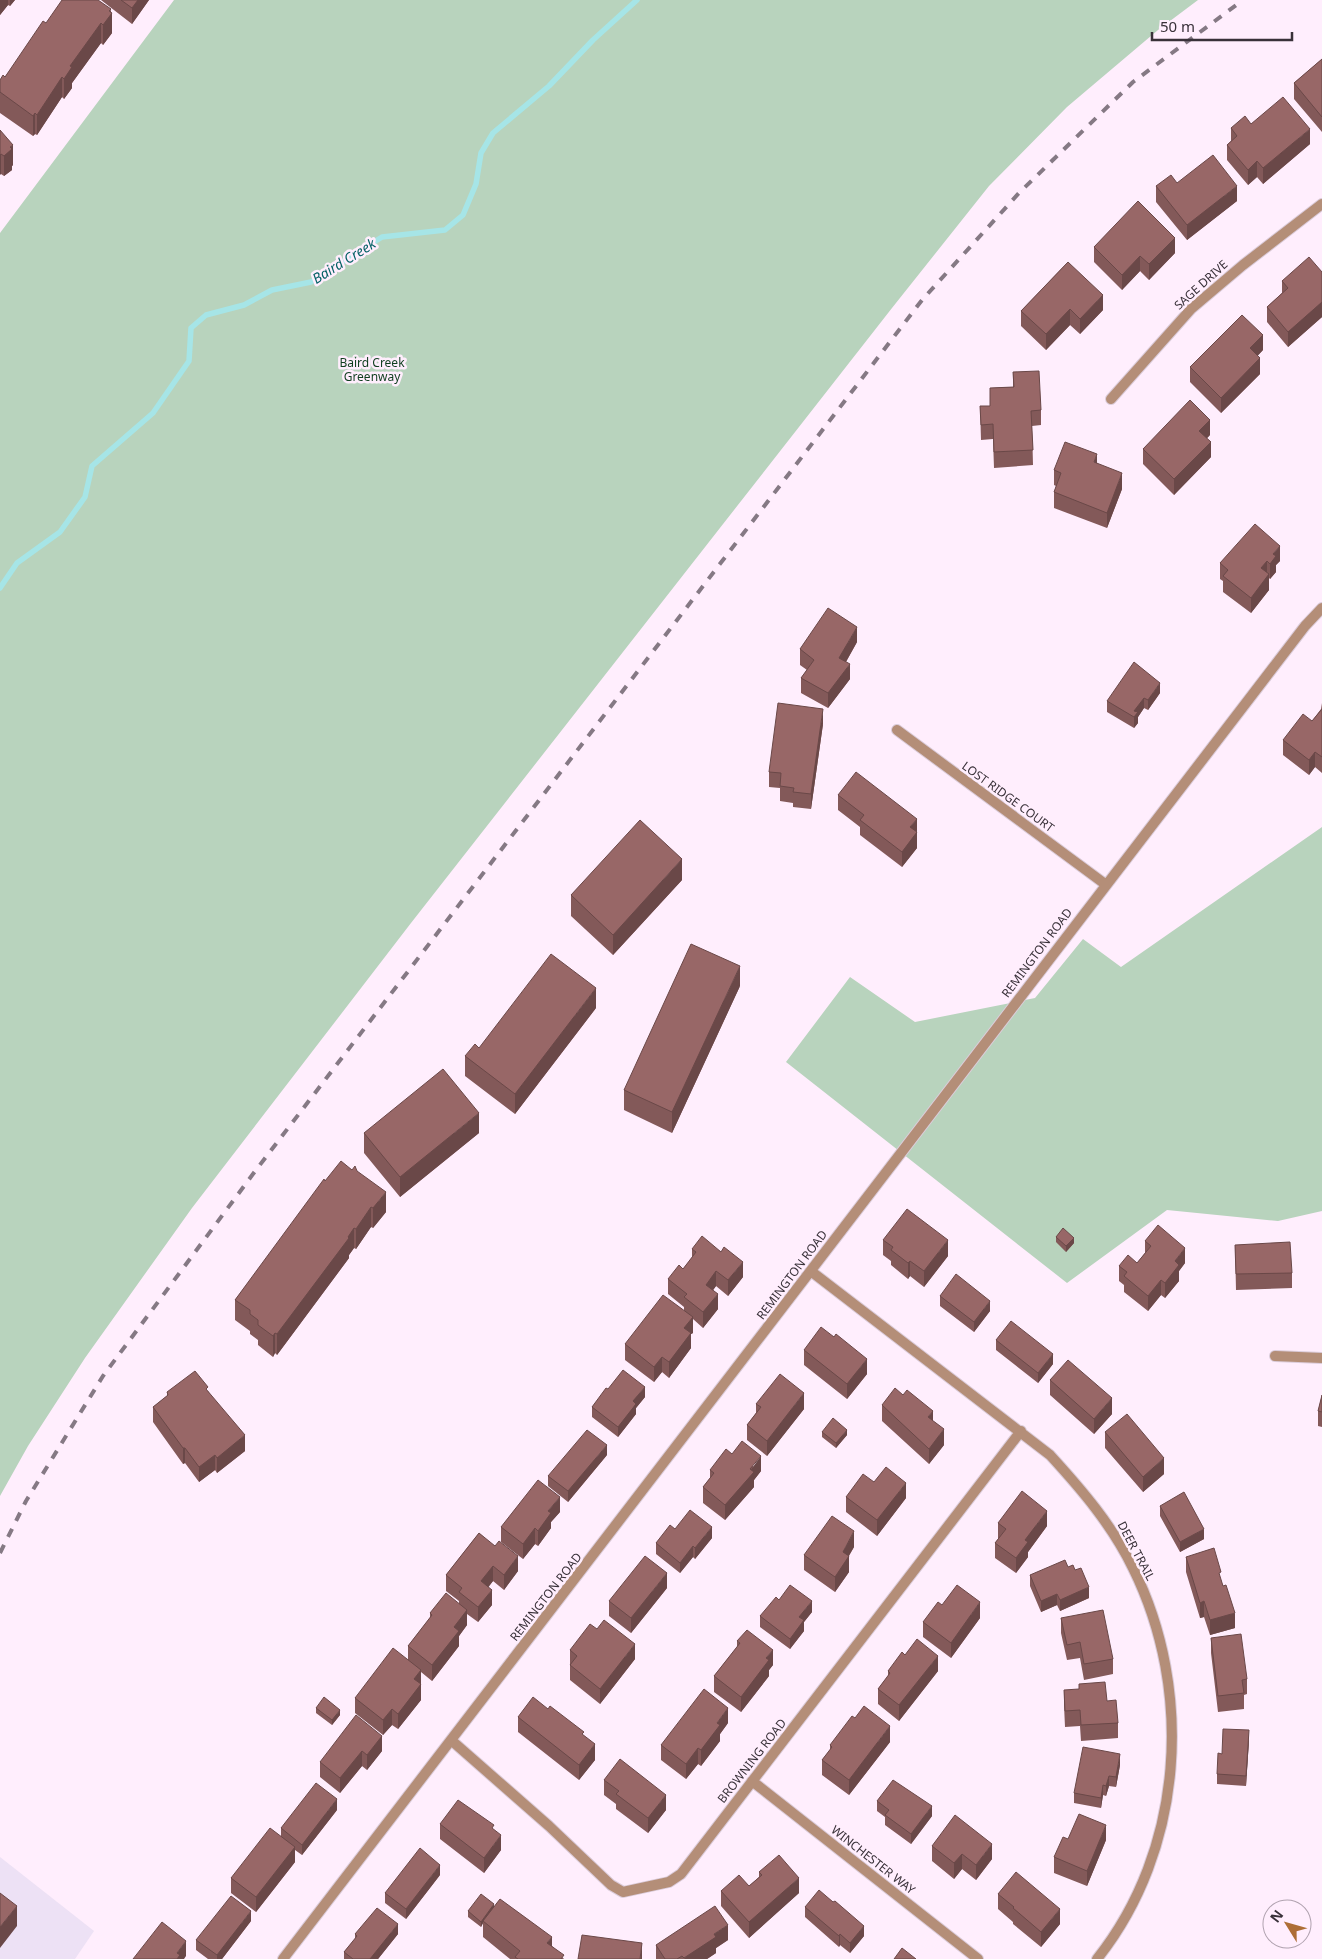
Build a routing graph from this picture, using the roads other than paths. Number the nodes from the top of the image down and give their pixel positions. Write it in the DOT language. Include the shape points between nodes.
graph roads {
  1 [pos="1322,204"];
  2 [pos="1111,398"];
  3 [pos="1322,608"];
  4 [pos="897,730"];
  5 [pos="1105,884"];
  6 [pos="812,1272"];
  7 [pos="1275,1356"];
  8 [pos="1322,1358"];
  9 [pos="1021,1431"];
  10 [pos="451,1740"];
  11 [pos="752,1782"];
  12 [pos="283,1959"];
  13 [pos="978,1959"];
  14 [pos="1097,1959"];
  1 -- 2 [label="street, SAGE DRIVE" via="1191,309"];
  3 -- 5 [label="street, REMINGTON ROAD" via="1304,626"];
  4 -- 5 [label="street, LOST RIDGE COURT"];
  5 -- 6 [label="street, REMINGTON ROAD"];
  6 -- 9 [label="street, DEER TRAIL"];
  6 -- 10 [label="street, REMINGTON ROAD"];
  7 -- 8 [label="street"];
  9 -- 11 [label="street, BROWNING ROAD"];
  9 -- 14 [label="street, DEER TRAIL" via="1050,1455 1082,1489 1110,1527 1146,1598 1166,1668 1172,1715 1172,1762 1158,1841 1130,1911"];
  10 -- 11 [label="street, BROWNING ROAD" via="610,1885 623,1892 658,1886 675,1879"];
  10 -- 12 [label="street, REMINGTON ROAD"];
  11 -- 13 [label="street, WINCHESTER WAY"];
}
